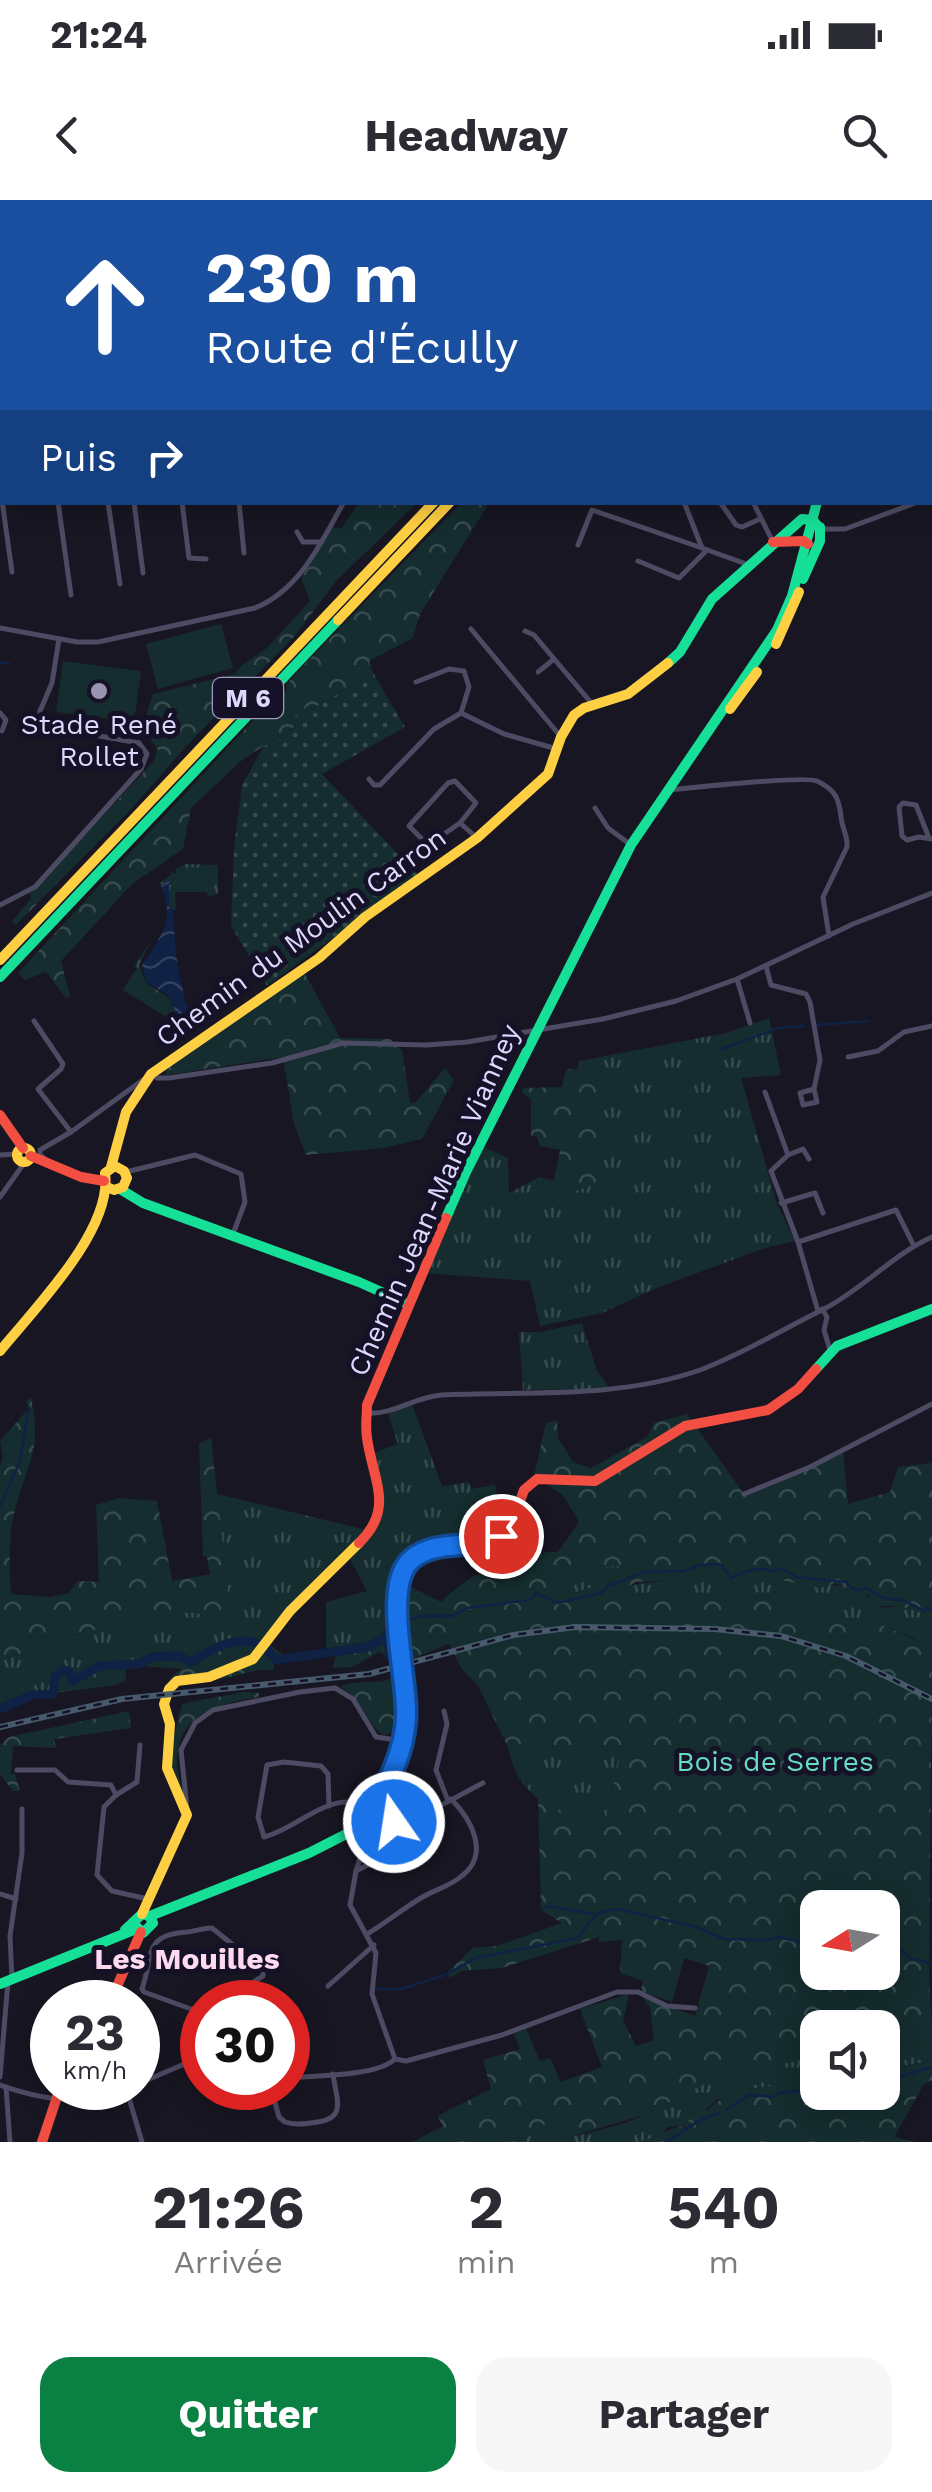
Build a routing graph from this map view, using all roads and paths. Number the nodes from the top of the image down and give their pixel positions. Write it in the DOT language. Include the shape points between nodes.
graph roads {
  1 [pos="3,505"];
  2 [pos="58,505"];
  3 [pos="108,505"];
  4 [pos="134,505"];
  5 [pos="182,505"];
  6 [pos="239,505"];
  7 [pos="342,505"];
  8 [pos="431,505"];
  9 [pos="447,505"];
  10 [pos="685,505"];
  11 [pos="722,505"];
  12 [pos="754,505"];
  13 [pos="820,505"];
  14 [pos="909,505"];
  15 [pos="760,520"];
  16 [pos="816,525"];
  17 [pos="297,532"];
  18 [pos="320,542"];
  19 [pos="773,542"];
  20 [pos="578,545"];
  21 [pos="811,547"];
  22 [pos="704,549"];
  23 [pos="244,552"];
  24 [pos="206,559"];
  25 [pos="638,561"];
  26 [pos="748,565"];
  27 [pos="12,572"];
  28 [pos="143,573"];
  29 [pos="120,584"];
  30 [pos="71,595"];
  31 [pos="0,628"];
  32 [pos="471,629"];
  33 [pos="525,631"];
  34 [pos="59,639"];
  35 [pos="554,659"];
  36 [pos="538,672"];
  37 [pos="416,682"];
  38 [pos="593,705"];
  39 [pos="0,713"];
  40 [pos="461,713"];
  41 [pos="2,731"];
  42 [pos="559,743"];
  43 [pos="369,779"];
  44 [pos="669,790"];
  45 [pos="595,808"];
  46 [pos="460,823"];
  47 [pos="477,838"];
  48 [pos="930,838"];
  49 [pos="630,845"];
  50 [pos="932,893"];
  51 [pos="0,905"];
  52 [pos="61,914"];
  53 [pos="829,936"];
  54 [pos="0,956"];
  55 [pos="766,966"];
  56 [pos="0,977"];
  57 [pos="737,979"];
  58 [pos="0,986"];
  59 [pos="34,1021"];
  60 [pos="750,1023"];
  61 [pos="932,1026"];
  62 [pos="534,1031"];
  63 [pos="848,1057"];
  64 [pos="168,1078"];
  65 [pos="147,1079"];
  66 [pos="814,1089"];
  67 [pos="765,1092"];
  68 [pos="114,1102"];
  69 [pos="126,1112"];
  70 [pos="0,1116"];
  71 [pos="71,1132"];
  72 [pos="0,1155"];
  73 [pos="788,1155"];
  74 [pos="29,1156"];
  75 [pos="808,1158"];
  76 [pos="118,1179"];
  77 [pos="0,1196"];
  78 [pos="781,1203"];
  79 [pos="823,1213"];
  80 [pos="932,1236"];
  81 [pos="232,1237"];
  82 [pos="798,1242"];
  83 [pos="914,1246"];
  84 [pos="408,1304"];
  85 [pos="932,1309"];
  86 [pos="820,1310"];
  87 [pos="830,1350"];
  88 [pos="0,1351"];
  89 [pos="932,1404"];
  90 [pos="366,1413"];
  91 [pos="744,1494"];
  92 [pos="444,1711"];
  93 [pos="405,1728"];
  94 [pos="386,1739"];
  95 [pos="402,1744"];
  96 [pos="140,1746"];
  97 [pos="17,1770"];
  98 [pos="483,1783"];
  99 [pos="116,1795"];
  100 [pos="449,1800"];
  101 [pos="329,1806"];
  102 [pos="22,1809"];
  103 [pos="187,1809"];
  104 [pos="367,1817"];
  105 [pos="414,1846"];
  106 [pos="356,1871"];
  107 [pos="0,1894"];
  108 [pos="16,1900"];
  109 [pos="147,1900"];
  110 [pos="146,1925"];
  111 [pos="367,1934"];
  112 [pos="374,1944"];
  113 [pos="0,1949"];
  114 [pos="10,1952"];
  115 [pos="120,1980"];
  116 [pos="257,1980"];
  117 [pos="7,1981"];
  118 [pos="328,1986"];
  119 [pos="180,2005"];
  120 [pos="695,2008"];
  121 [pos="395,2059"];
  122 [pos="333,2074"];
  123 [pos="310,2076"];
  124 [pos="0,2078"];
  125 [pos="3,2086"];
  126 [pos="30,2089"];
  127 [pos="53,2110"];
  128 [pos="133,2110"];
  129 [pos="278,2110"];
  130 [pos="9,2129"];
  131 [pos="0,2130"];
  132 [pos="10,2142"];
  133 [pos="42,2142"];
  134 [pos="142,2142"];
  1 -- 27 [label="street"];
  2 -- 30 [label="street"];
  3 -- 29 [label="street"];
  4 -- 28 [label="street"];
  5 -- 24 [label="street" via="190,558"];
  6 -- 23 [label="street"];
  7 -- 18 [label="street"];
  8 -- 54 [label="main road, M 6"];
  9 -- 52 [label="main road, M 6"];
  10 -- 22 [label="street"];
  11 -- 15 [label="street" via="742,528"];
  12 -- 15 [label="street"];
  13 -- 16 [label="main road, Chemin Jean-Marie Vianney"];
  14 -- 16 [label="street" via="844,528"];
  15 -- 19 [label="street"];
  16 -- 19 [label="main road, Chemin du Moulin Carron" via="802,519"];
  16 -- 21 [label="main road, Chemin Jean-Marie Vianney" via="820,541"];
  17 -- 18 [label="street" via="303,542"];
  18 -- 34 [label="street" via="292,583 255,608 107,641"];
  19 -- 21 [label="main road"];
  19 -- 26 [label="main road, Chemin du Moulin Carron"];
  20 -- 22 [label="street" via="592,510"];
  21 -- 44 [label="main road, Chemin Jean-Marie Vianney" via="768,652"];
  22 -- 25 [label="street" via="679,578"];
  22 -- 26 [label="street"];
  26 -- 38 [label="main road, Chemin du Moulin Carron" via="701,612 674,658 628,694"];
  31 -- 34 [label="street"];
  32 -- 42 [label="street"];
  33 -- 35 [label="street"];
  34 -- 51 [label="street" via="40,711 44,726 139,743 147,754 36,887"];
  35 -- 36 [label="street"];
  35 -- 38 [label="street"];
  37 -- 40 [label="street" via="449,669 464,672 470,687"];
  38 -- 42 [label="main road, Chemin du Moulin Carron" via="574,715"];
  39 -- 41 [label="street" via="6,720"];
  40 -- 42 [label="street" via="504,734"];
  40 -- 43 [label="street" via="425,737 380,785"];
  42 -- 47 [label="main road, Chemin du Moulin Carron" via="548,774"];
  44 -- 49 [label="main road, Chemin Jean-Marie Vianney"];
  44 -- 53 [label="street" via="814,779 836,793 848,848 823,897"];
  45 -- 49 [label="street"];
  46 -- 46 [label="street" via="476,804 455,781 409,826 428,845"];
  46 -- 47 [label="street"];
  47 -- 65 [label="main road, Chemin du Moulin Carron"];
  48 -- 48 [label="street" via="916,805 903,803 902,836"];
  49 -- 62 [label="main road, Chemin Jean-Marie Vianney"];
  50 -- 53 [label="street"];
  52 -- 56 [label="main road, M 6"];
  52 -- 58 [label="main road"];
  53 -- 55 [label="street"];
  55 -- 57 [label="street"];
  55 -- 66 [label="street" via="771,985 806,994 810,1002 820,1060"];
  57 -- 60 [label="street"];
  57 -- 62 [label="street" via="676,1002"];
  59 -- 71 [label="street" via="63,1064 38,1089"];
  61 -- 63 [label="street"];
  62 -- 64 [label="street" via="444,1045 344,1043"];
  62 -- 84 [label="main road, Chemin Jean-Marie Vianney"];
  64 -- 65 [label="street"];
  64 -- 65 [label="street"];
  65 -- 68 [label="street, Chemin du Moulin Carron"];
  65 -- 69 [label="main road"];
  67 -- 73 [label="street"];
  68 -- 69 [label="street"];
  68 -- 71 [label="street, Chemin du Moulin Carron"];
  69 -- 76 [label="main road" via="115,1150"];
  70 -- 74 [label="main road"];
  71 -- 74 [label="street, Chemin du Moulin Carron"];
  72 -- 74 [label="street"];
  73 -- 75 [label="street" via="803,1150"];
  73 -- 78 [label="street" via="771,1171"];
  74 -- 76 [label="main road" via="86,1178"];
  74 -- 77 [label="street, Chemin du Moulin Carron"];
  76 -- 81 [label="main road" via="143,1204"];
  76 -- 81 [label="street" via="195,1155 241,1174 245,1202"];
  76 -- 88 [label="main road" via="78,1258"];
  78 -- 79 [label="street" via="814,1192"];
  78 -- 82 [label="street"];
  80 -- 83 [label="street"];
  81 -- 84 [label="main road"];
  82 -- 83 [label="street" via="896,1210"];
  82 -- 86 [label="street"];
  83 -- 86 [label="street"];
  84 -- 90 [label="main road, Chemin Jean-Marie Vianney"];
  85 -- 87 [label="main road"];
  86 -- 87 [label="street" via="827,1317"];
  86 -- 90 [label="street" via="678,1376 588,1392 435,1396"];
  87 -- 93 [label="main road" via="798,1388 768,1410 685,1426 599,1480 530,1482 508,1529 488,1542 432,1549 411,1559 397,1585"];
  89 -- 91 [label="street"];
  90 -- 103 [label="main road, Chemin Jean-Marie Vianney" via="381,1503 365,1538 290,1611 264,1647 238,1667 177,1681 169,1689 167,1770"];
  92 -- 100 [label="street" via="436,1770"];
  93 -- 94 [label="street"];
  93 -- 95 [label="main road"];
  94 -- 95 [label="street"];
  94 -- 103 [label="street" via="372,1733 352,1699 335,1688 226,1705 195,1723 181,1750"];
  95 -- 104 [label="main road"];
  96 -- 99 [label="street" via="136,1782"];
  97 -- 99 [label="street" via="55,1770 68,1782 106,1782"];
  98 -- 100 [label="street"];
  99 -- 109 [label="street" via="104,1807 97,1876 112,1891"];
  100 -- 104 [label="street" via="398,1822"];
  100 -- 111 [label="street" via="474,1831 470,1867"];
  101 -- 101 [label="street" via="264,1837 259,1830 262,1782 271,1762 321,1766 328,1774"];
  101 -- 104 [label="street" via="348,1802"];
  102 -- 108 [label="street"];
  103 -- 109 [label="main road"];
  104 -- 106 [label="street"];
  104 -- 110 [label="main road" via="309,1853"];
  105 -- 106 [label="street"];
  106 -- 111 [label="street" via="350,1905"];
  107 -- 108 [label="street"];
  108 -- 114 [label="street"];
  109 -- 110 [label="main road"];
  110 -- 115 [label="main road"];
  110 -- 116 [label="street" via="172,1932 212,1928 268,1973"];
  110 -- 117 [label="main road"];
  110 -- 119 [label="street" via="153,1946 142,1988"];
  111 -- 112 [label="street"];
  112 -- 118 [label="street"];
  112 -- 121 [label="street" via="372,1994"];
  113 -- 114 [label="street"];
  114 -- 117 [label="street"];
  117 -- 124 [label="street"];
  120 -- 121 [label="street" via="617,1992 487,2040"];
  121 -- 122 [label="street" via="388,2066"];
  122 -- 123 [label="street"];
  122 -- 129 [label="street" via="338,2108 329,2121 285,2122"];
  125 -- 126 [label="street"];
  125 -- 130 [label="street"];
  127 -- 133 [label="main road"];
  128 -- 134 [label="street"];
  130 -- 131 [label="street"];
  130 -- 132 [label="street"];
}
